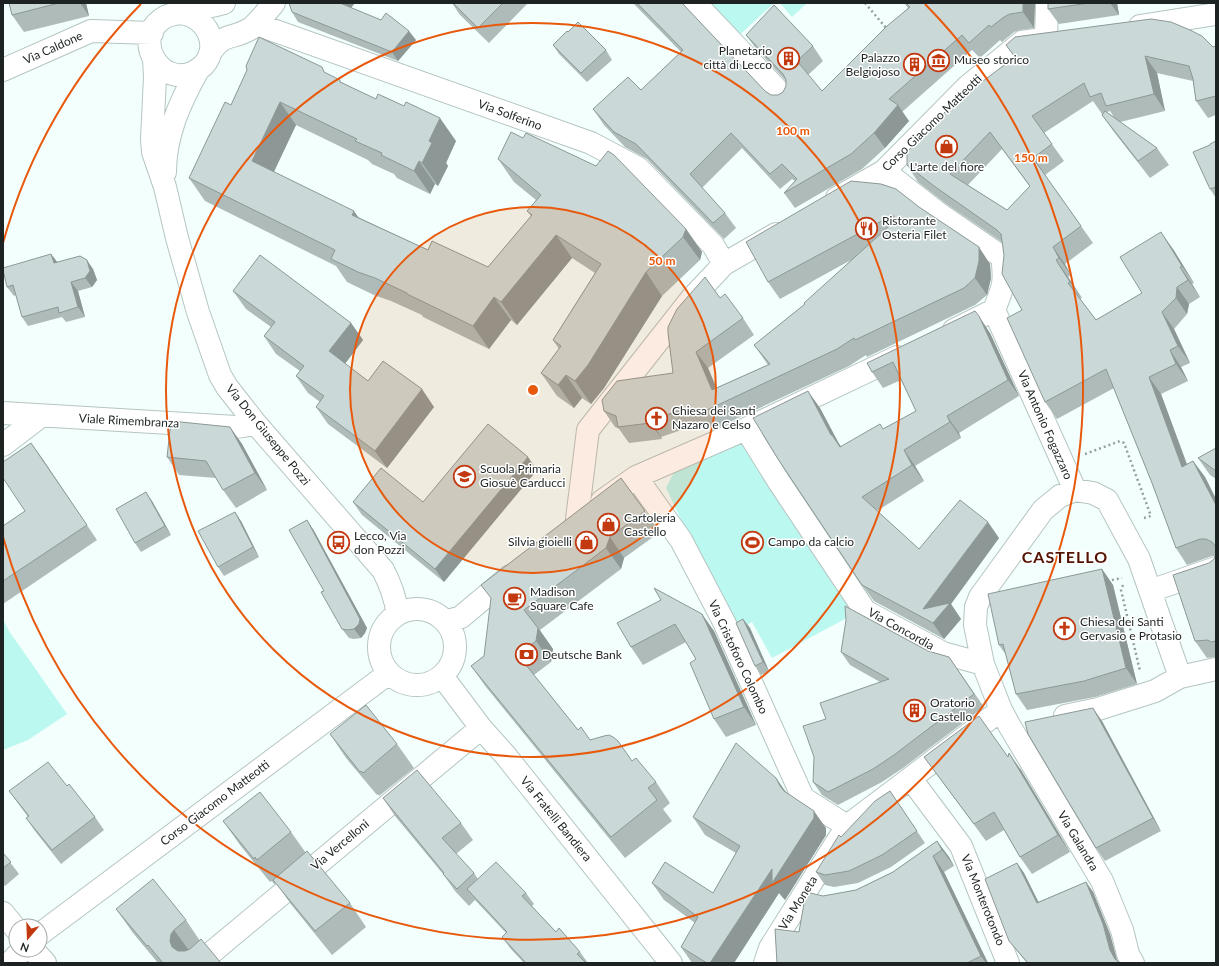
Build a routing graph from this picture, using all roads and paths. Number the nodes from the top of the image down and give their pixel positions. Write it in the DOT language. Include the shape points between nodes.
graph roads {
  1 [pos="224,3"];
  2 [pos="274,3"];
  3 [pos="694,3"];
  4 [pos="865,3"];
  5 [pos="1047,3"];
  6 [pos="177,10"];
  7 [pos="1216,14"];
  8 [pos="256,24"];
  9 [pos="1124,28"];
  10 [pos="888,30"];
  11 [pos="152,33"];
  12 [pos="1069,35"];
  13 [pos="1046,39"];
  14 [pos="154,59"];
  15 [pos="204,62"];
  16 [pos="3,70"];
  17 [pos="785,98"];
  18 [pos="884,171"];
  19 [pos="165,187"];
  20 [pos="817,210"];
  21 [pos="791,226"];
  22 [pos="724,264"];
  23 [pos="994,310"];
  24 [pos="937,338"];
  25 [pos="916,348"];
  26 [pos="3,413"];
  27 [pos="41,416"];
  28 [pos="256,424"];
  29 [pos="746,429"];
  30 [pos="3,445"];
  31 [pos="636,477"];
  32 [pos="1075,490"];
  33 [pos="522,566"];
  34 [pos="1216,568"];
  35 [pos="1125,577"];
  36 [pos="1104,582"];
  37 [pos="1150,592"];
  38 [pos="398,614"];
  39 [pos="446,622"];
  40 [pos="983,664"];
  41 [pos="1216,669"];
  42 [pos="389,673"];
  43 [pos="442,676"];
  44 [pos="1180,677"];
  45 [pos="1022,719"];
  46 [pos="481,728"];
  47 [pos="911,779"];
  48 [pos="847,826"];
  49 [pos="955,838"];
  50 [pos="937,850"];
  51 [pos="805,892"];
  52 [pos="826,898"];
  53 [pos="48,928"];
  54 [pos="200,963"];
  55 [pos="671,963"];
  56 [pos="766,963"];
  57 [pos="1008,963"];
  58 [pos="1133,963"];
  1 -- 6 [label="street"];
  2 -- 8 [label="street, Via Don Giuseppe Pozzi"];
  3 -- 17 [label="street"];
  4 -- 10 [label="path"];
  5 -- 13 [label="street"];
  6 -- 11 [label="street" via="159,22"];
  6 -- 15 [label="street" via="195,17 207,28 211,42"];
  7 -- 9 [label="street"];
  8 -- 15 [label="street, Via Don Giuseppe Pozzi" via="243,32 224,38"];
  8 -- 22 [label="street, Via Solferino" via="598,147 638,168 713,246"];
  11 -- 14 [label="street, Via Don Giuseppe Pozzi" via="150,47"];
  11 -- 16 [label="street, Via Caldone" via="91,31"];
  12 -- 13 [label="street, Corso Giacomo Matteotti"];
  13 -- 18 [label="street, Corso Giacomo Matteotti" via="1022,42 968,86"];
  14 -- 15 [label="street" via="164,70 172,74 188,74"];
  14 -- 19 [label="street, Via Don Giuseppe Pozzi" via="153,152"];
  15 -- 19 [label="street, Via Don Giuseppe Pozzi" via="184,95 173,125 166,153"];
  18 -- 20 [label="street, Corso Giacomo Matteotti"];
  18 -- 23 [label="street" via="938,213 1002,257 1004,288"];
  19 -- 28 [label="street, Via Don Giuseppe Pozzi" via="198,312 216,365 227,387"];
  21 -- 22 [label="street"];
  22 -- 31 [label="street" via="692,298 588,430 571,524"];
  23 -- 24 [label="street"];
  23 -- 32 [label="street, Via Antonio Fogazzaro"];
  25 -- 29 [label="street"];
  26 -- 27 [label="street, Viale Rimembranza"];
  27 -- 28 [label="street, Viale Rimembranza" via="236,427"];
  27 -- 30 [label="street"];
  28 -- 38 [label="street, Via Don Giuseppe Pozzi" via="383,570 396,597"];
  29 -- 31 [label="street"];
  29 -- 40 [label="street, Via Concordia" via="865,610 943,653"];
  31 -- 48 [label="street, Via Cristoforo Colombo" via="681,540 724,622 803,798"];
  32 -- 37 [label="street" via="1094,493 1107,500 1139,559"];
  32 -- 40 [label="street, Via Antonio Fogazzaro" via="1060,496 1043,510 980,597 976,607 975,625"];
  33 -- 39 [label="street" via="461,617"];
  34 -- 37 [label="street"];
  35 -- 36 [label="path"];
  37 -- 44 [label="street"];
  38 -- 39 [label="street" via="408,610 424,610 438,615"];
  38 -- 42 [label="street" via="382,631 379,642 379,653"];
  39 -- 43 [label="street" via="455,644 454,656"];
  40 -- 45 [label="street, Via Antonio Fogazzaro"];
  41 -- 44 [label="street"];
  42 -- 43 [label="street" via="398,680 421,685"];
  42 -- 53 [label="street, Corso Giacomo Matteotti"];
  43 -- 46 [label="street, Via Fratelli Bandiera"];
  44 -- 45 [label="street" via="1155,691 1098,709"];
  45 -- 47 [label="street, Via Moneta"];
  45 -- 58 [label="street, Via Galandra" via="1113,906"];
  46 -- 54 [label="street, Via Vercelloni"];
  46 -- 55 [label="street, Via Fratelli Bandiera"];
  47 -- 48 [label="street, Via Moneta"];
  47 -- 49 [label="street, Via Monterotondo"];
  48 -- 51 [label="street, Via Moneta"];
  49 -- 50 [label="street"];
  49 -- 57 [label="street, Via Monterotondo" via="961,846"];
  51 -- 52 [label="street"];
  51 -- 56 [label="street, Via Moneta" via="770,948"];
}
